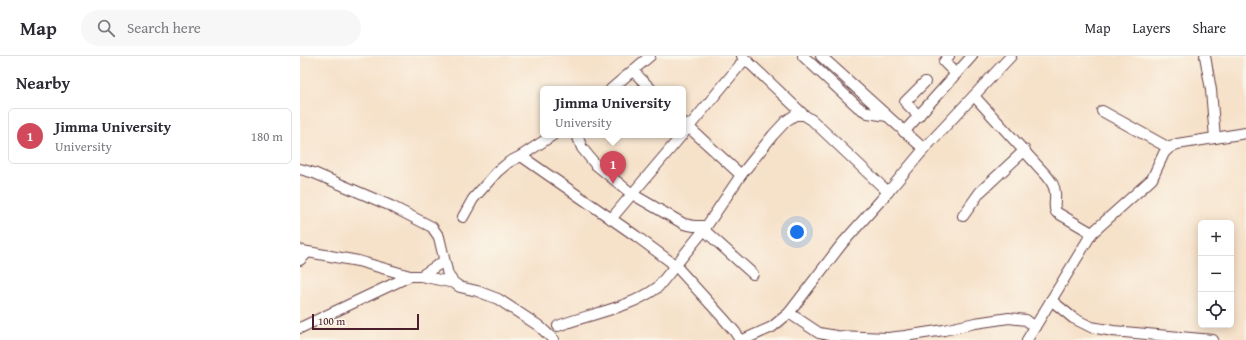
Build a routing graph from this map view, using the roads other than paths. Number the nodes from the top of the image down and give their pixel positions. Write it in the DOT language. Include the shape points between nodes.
graph roads {
  1 [pos="650,56"];
  2 [pos="803,56"];
  3 [pos="821,56"];
  4 [pos="972,56"];
  5 [pos="1011,56"];
  6 [pos="1206,56"];
  7 [pos="744,57"];
  8 [pos="943,58"];
  9 [pos="633,71"];
  10 [pos="956,74"];
  11 [pos="925,82"];
  12 [pos="615,86"];
  13 [pos="648,86"];
  14 [pos="974,96"];
  15 [pos="1102,111"];
  16 [pos="804,116"];
  17 [pos="887,116"];
  18 [pos="919,116"];
  19 [pos="686,127"];
  20 [pos="686,131"];
  21 [pos="904,132"];
  22 [pos="1246,132"];
  23 [pos="548,138"];
  24 [pos="578,138"];
  25 [pos="677,138"];
  26 [pos="1215,138"];
  27 [pos="1168,148"];
  28 [pos="924,149"];
  29 [pos="1025,150"];
  30 [pos="521,156"];
  31 [pos="300,169"];
  32 [pos="741,176"];
  33 [pos="888,192"];
  34 [pos="632,194"];
  35 [pos="963,216"];
  36 [pos="463,217"];
  37 [pos="611,219"];
  38 [pos="705,228"];
  39 [pos="1092,233"];
  40 [pos="304,251"];
  41 [pos="300,260"];
  42 [pos="444,261"];
  43 [pos="675,265"];
  44 [pos="753,274"];
  45 [pos="410,276"];
  46 [pos="421,276"];
  47 [pos="454,283"];
  48 [pos="1051,300"];
  49 [pos="789,313"];
  50 [pos="558,326"];
  51 [pos="1035,327"];
  52 [pos="300,328"];
  53 [pos="554,340"];
  54 [pos="741,340"];
  55 [pos="1027,340"];
  56 [pos="1213,340"];
  1 -- 9 [label="street"];
  2 -- 17 [label="street" via="858,107 868,113"];
  3 -- 17 [label="street"];
  4 -- 10 [label="street"];
  5 -- 14 [label="street"];
  6 -- 26 [label="street"];
  7 -- 16 [label="street"];
  7 -- 19 [label="street"];
  8 -- 10 [label="street"];
  9 -- 12 [label="street"];
  9 -- 13 [label="street"];
  10 -- 18 [label="street"];
  11 -- 18 [label="street" via="905,102"];
  14 -- 28 [label="street"];
  14 -- 29 [label="street"];
  15 -- 27 [label="street"];
  16 -- 32 [label="street" via="795,115 786,121"];
  16 -- 33 [label="street" via="812,120"];
  17 -- 21 [label="street"];
  18 -- 21 [label="street"];
  20 -- 32 [label="street"];
  21 -- 28 [label="street"];
  22 -- 26 [label="street"];
  23 -- 30 [label="street"];
  24 -- 34 [label="street" via="582,148 595,164"];
  25 -- 34 [label="street"];
  26 -- 27 [label="street" via="1177,144"];
  27 -- 39 [label="street" via="1152,179"];
  28 -- 33 [label="street"];
  29 -- 35 [label="street" via="980,192"];
  29 -- 39 [label="street" via="1054,187 1056,212"];
  30 -- 36 [label="street" via="497,172 473,199"];
  30 -- 37 [label="street"];
  31 -- 42 [label="street" via="392,206 432,227 440,237"];
  32 -- 38 [label="street"];
  33 -- 49 [label="street" via="841,245"];
  34 -- 37 [label="street"];
  34 -- 38 [label="street" via="684,224"];
  37 -- 43 [label="street"];
  38 -- 43 [label="street"];
  38 -- 44 [label="street"];
  39 -- 48 [label="street"];
  40 -- 41 [label="street"];
  40 -- 45 [label="street" via="358,261"];
  42 -- 46 [label="street"];
  42 -- 47 [label="street" via="448,275"];
  43 -- 50 [label="street" via="658,287 649,294"];
  43 -- 54 [label="street"];
  45 -- 46 [label="street"];
  45 -- 52 [label="street"];
  46 -- 47 [label="street"];
  47 -- 53 [label="street" via="498,299 539,326"];
  48 -- 51 [label="street"];
  48 -- 56 [label="street" via="1073,318 1091,327"];
  49 -- 51 [label="street" via="819,333 836,336 888,338 1009,318 1026,320"];
  49 -- 54 [label="street" via="772,327"];
  51 -- 55 [label="street"];
}
